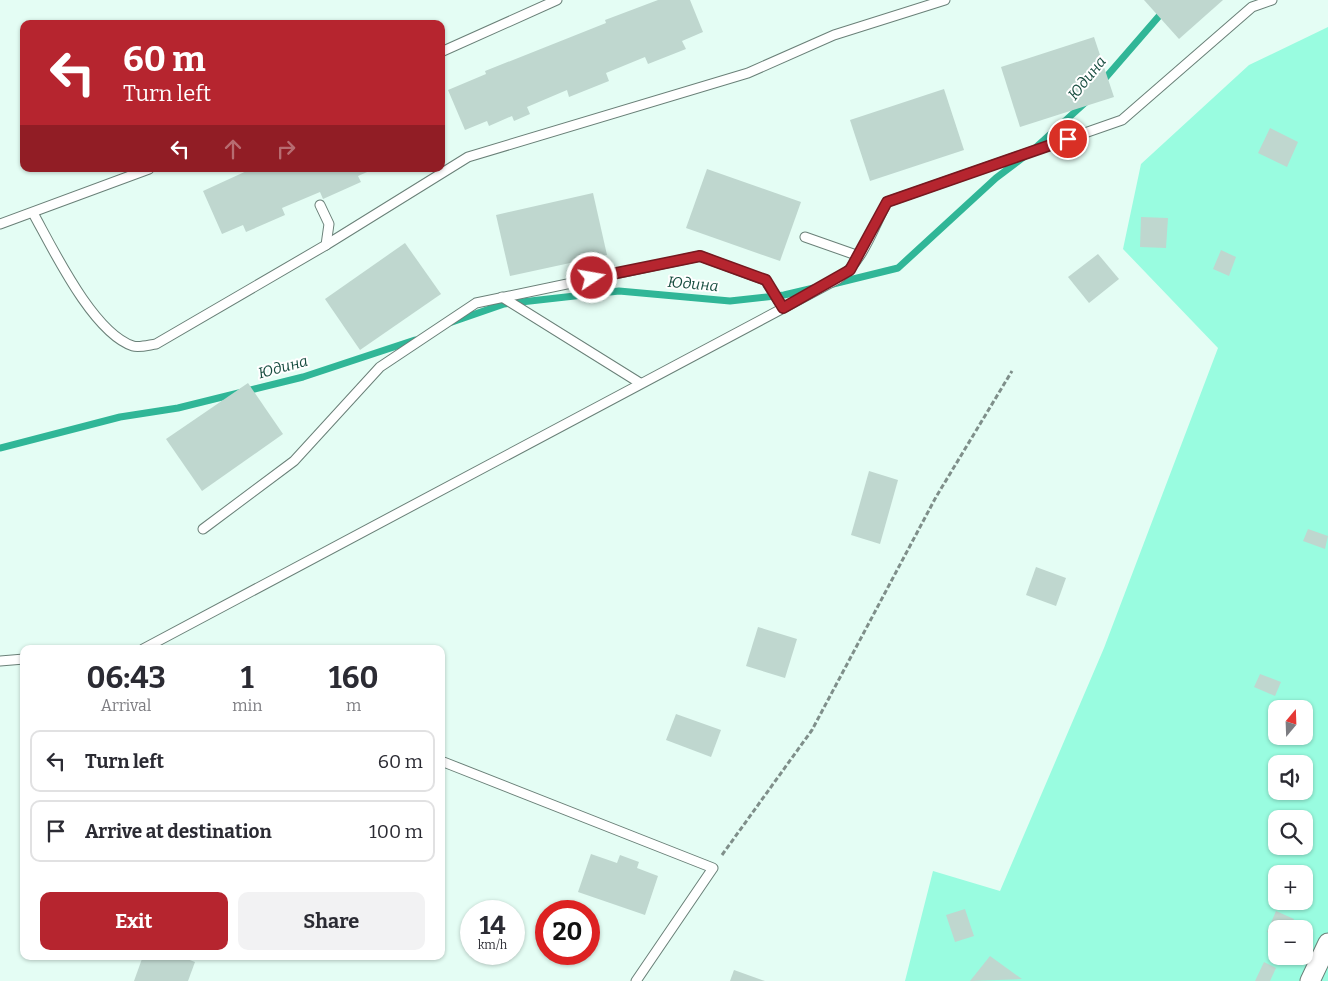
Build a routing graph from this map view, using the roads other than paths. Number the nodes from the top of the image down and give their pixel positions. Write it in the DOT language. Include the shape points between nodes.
graph roads {
  1 [pos="557,0"];
  2 [pos="944,0"];
  3 [pos="1272,0"];
  4 [pos="445,50"];
  5 [pos="445,171"];
  6 [pos="141,172"];
  7 [pos="444,172"];
  8 [pos="320,205"];
  9 [pos="33,213"];
  10 [pos="0,224"];
  11 [pos="805,237"];
  12 [pos="326,245"];
  13 [pos="859,256"];
  14 [pos="502,297"];
  15 [pos="783,308"];
  16 [pos="640,383"];
  17 [pos="203,529"];
  18 [pos="150,645"];
  19 [pos="20,659"];
  20 [pos="0,661"];
  21 [pos="445,763"];
  22 [pos="1328,943"];
  23 [pos="636,981"];
  24 [pos="1310,981"];
  1 -- 4 [label="lane"];
  2 -- 5 [label="lane" via="834,36 748,73 468,157"];
  3 -- 13 [label="lane" via="1252,7 1122,120 887,202"];
  6 -- 9 [label="lane"];
  7 -- 12 [label="lane"];
  8 -- 12 [label="lane" via="329,224"];
  9 -- 10 [label="lane"];
  9 -- 12 [label="lane" via="83,300 114,336 134,347 156,344"];
  11 -- 13 [label="lane"];
  13 -- 15 [label="lane" via="850,270 838,279"];
  14 -- 15 [label="lane" via="700,256 766,280"];
  14 -- 16 [label="lane"];
  14 -- 17 [label="lane" via="476,303 380,367 294,461"];
  15 -- 16 [label="lane"];
  16 -- 18 [label="lane"];
  19 -- 20 [label="lane"];
  21 -- 23 [label="lane" via="713,868"];
  22 -- 24 [label="street"];
}
